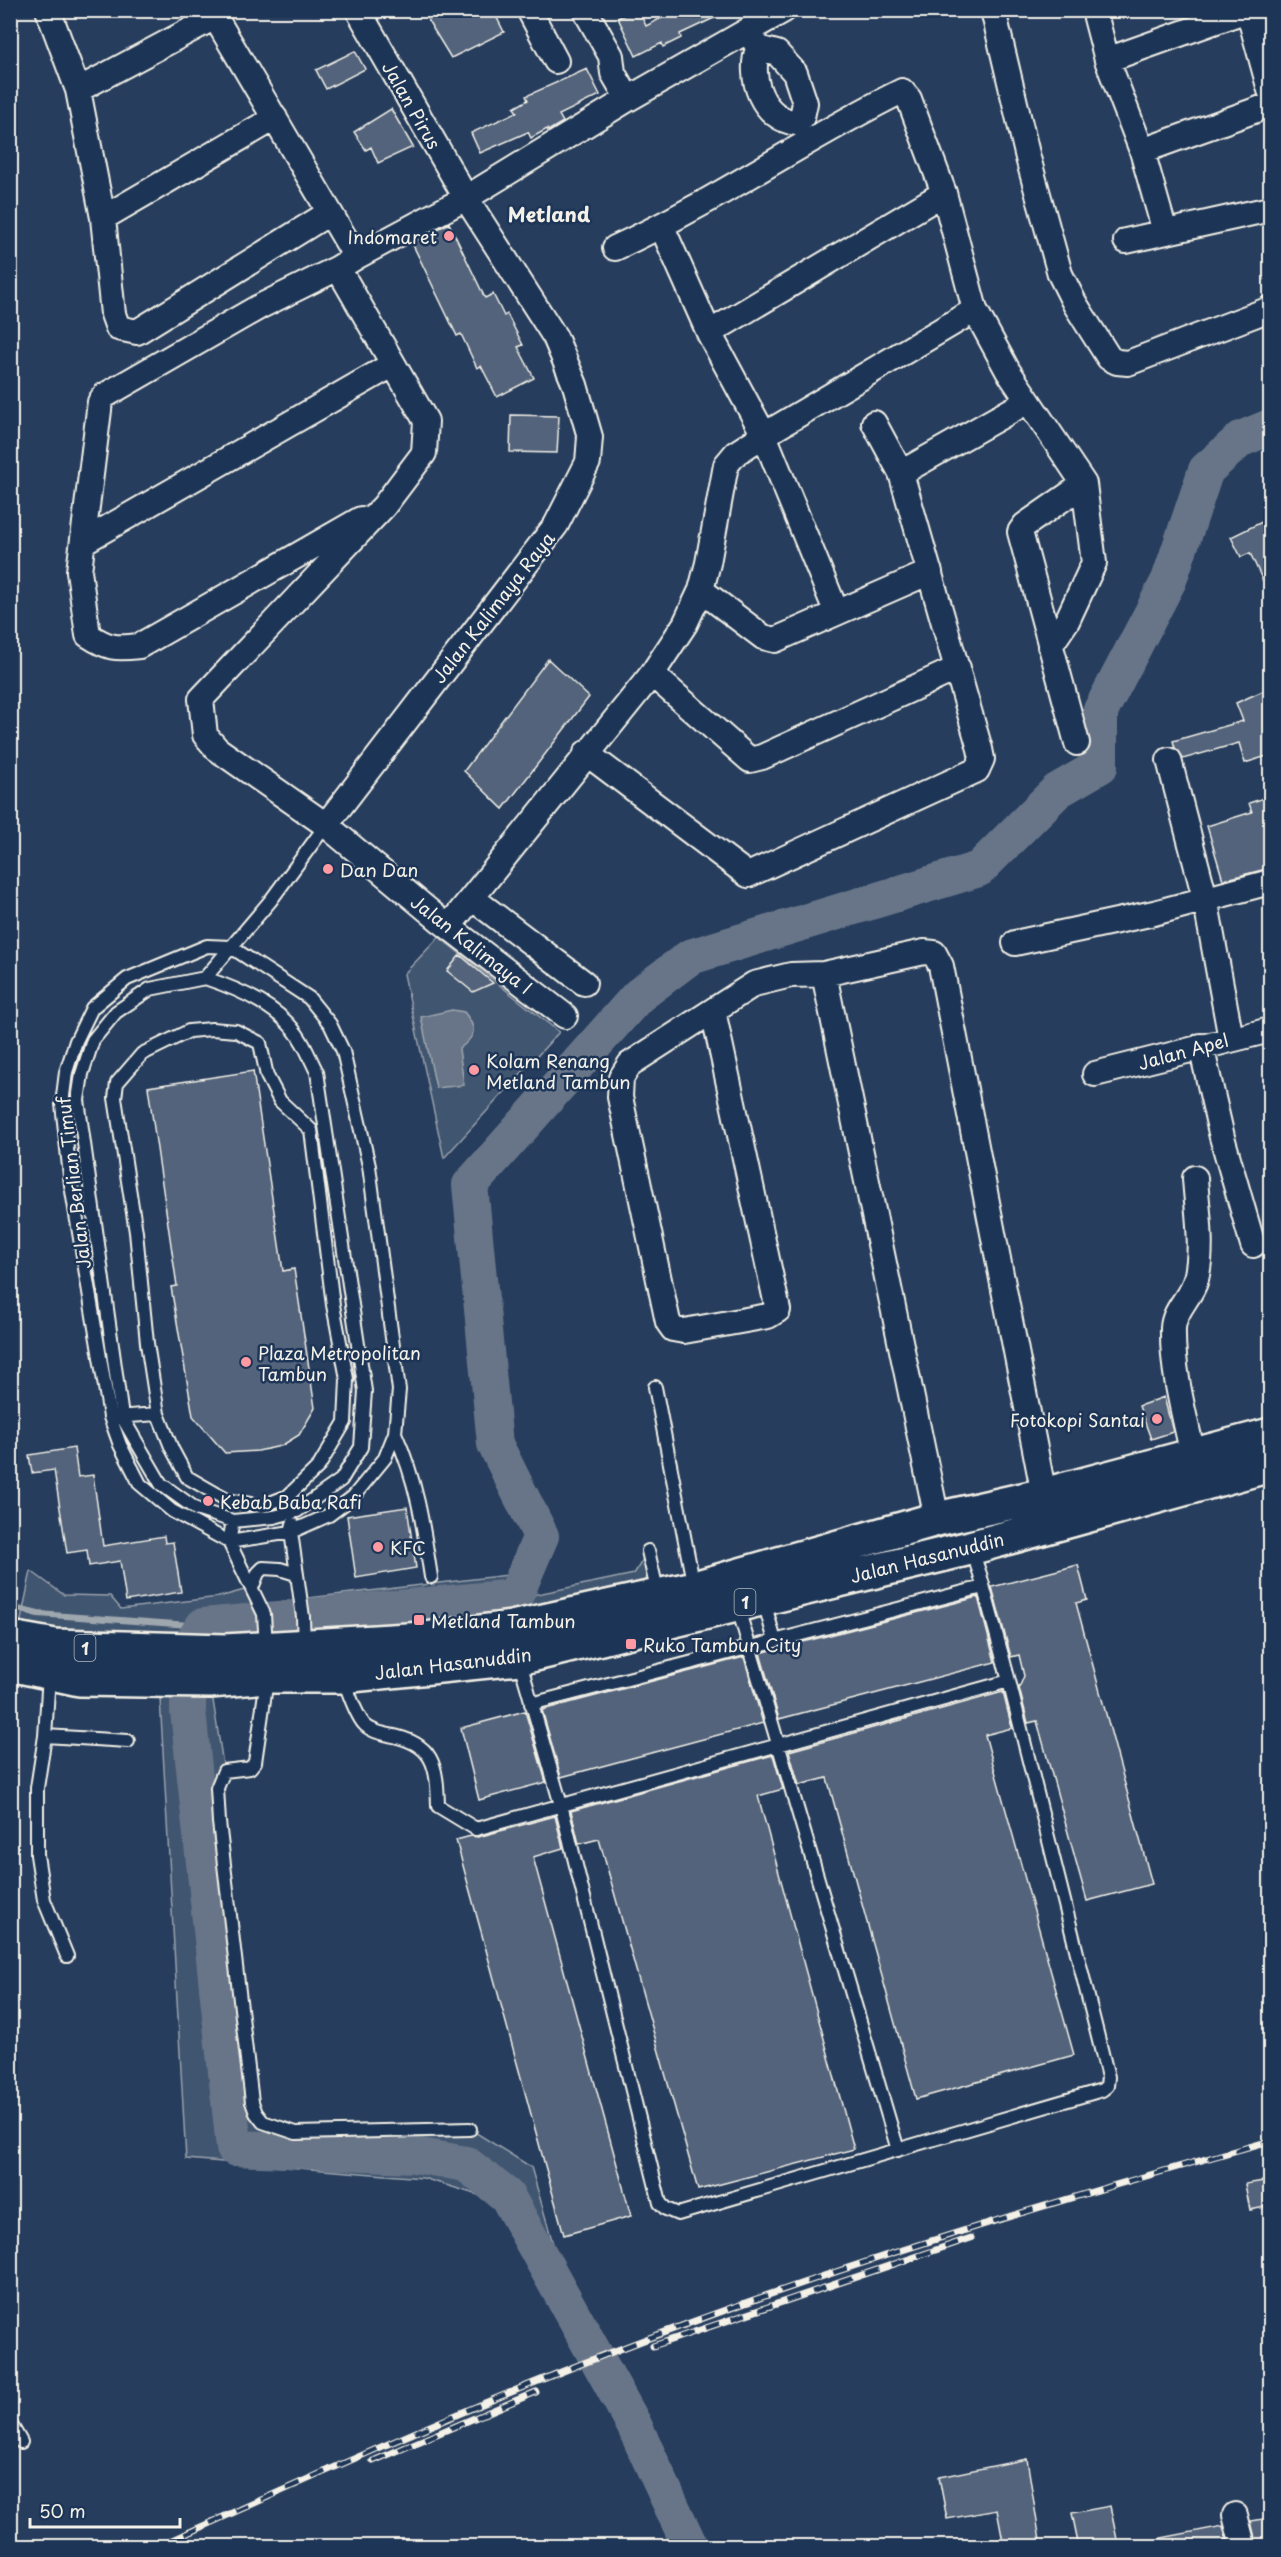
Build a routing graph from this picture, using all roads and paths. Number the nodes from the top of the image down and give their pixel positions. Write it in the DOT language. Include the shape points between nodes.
graph roads {
  1 [pos="48,10"];
  2 [pos="358,10"];
  3 [pos="529,10"];
  4 [pos="567,10"];
  5 [pos="585,10"];
  6 [pos="784,10"];
  7 [pos="993,10"];
  8 [pos="1094,10"];
  9 [pos="1248,10"];
  10 [pos="213,14"];
  11 [pos="754,39"];
  12 [pos="1107,60"];
  13 [pos="556,61"];
  14 [pos="613,73"];
  15 [pos="78,90"];
  16 [pos="1270,90"];
  17 [pos="628,99"];
  18 [pos="1270,105"];
  19 [pos="275,118"];
  20 [pos="802,132"];
  21 [pos="1142,150"];
  22 [pos="944,193"];
  23 [pos="466,198"];
  24 [pos="1270,209"];
  25 [pos="328,213"];
  26 [pos="103,218"];
  27 [pos="662,226"];
  28 [pos="1165,232"];
  29 [pos="1126,241"];
  30 [pos="615,248"];
  31 [pos="347,263"];
  32 [pos="1270,309"];
  33 [pos="975,310"];
  34 [pos="709,333"];
  35 [pos="392,365"];
  36 [pos="1028,401"];
  37 [pos="874,423"];
  38 [pos="764,435"];
  39 [pos="901,473"];
  40 [pos="1084,484"];
  41 [pos="384,506"];
  42 [pos="83,542"];
  43 [pos="930,572"];
  44 [pos="701,590"];
  45 [pos="836,612"];
  46 [pos="1050,646"];
  47 [pos="958,668"];
  48 [pos="652,674"];
  49 [pos="1077,743"];
  50 [pos="586,753"];
  51 [pos="1170,760"];
  52 [pos="326,825"];
  53 [pos="1270,882"];
  54 [pos="472,898"];
  55 [pos="1204,898"];
  56 [pos="448,926"];
  57 [pos="1015,943"];
  58 [pos="231,947"];
  59 [pos="824,974"];
  60 [pos="205,978"];
  61 [pos="584,983"];
  62 [pos="712,1011"];
  63 [pos="565,1016"];
  64 [pos="1270,1030"];
  65 [pos="1230,1039"];
  66 [pos="1201,1046"];
  67 [pos="1095,1074"];
  68 [pos="1196,1178"];
  69 [pos="1253,1245"];
  70 [pos="655,1387"];
  71 [pos="158,1414"];
  72 [pos="116,1417"];
  73 [pos="395,1433"];
  74 [pos="1270,1436"];
  75 [pos="1193,1455"];
  76 [pos="1270,1465"];
  77 [pos="1044,1495"];
  78 [pos="935,1509"];
  79 [pos="297,1511"];
  80 [pos="233,1521"];
  81 [pos="291,1532"];
  82 [pos="229,1542"];
  83 [pos="648,1551"];
  84 [pos="975,1561"];
  85 [pos="296,1574"];
  86 [pos="431,1577"];
  87 [pos="983,1587"];
  88 [pos="252,1588"];
  89 [pos="694,1588"];
  90 [pos="659,1596"];
  91 [pos="750,1601"];
  92 [pos="10,1638"];
  93 [pos="775,1641"];
  94 [pos="748,1648"];
  95 [pos="304,1655"];
  96 [pos="266,1658"];
  97 [pos="519,1658"];
  98 [pos="10,1664"];
  99 [pos="160,1665"];
  100 [pos="49,1674"];
  101 [pos="342,1676"];
  102 [pos="1010,1681"];
  103 [pos="531,1704"];
  104 [pos="45,1736"];
  105 [pos="128,1741"];
  106 [pos="777,1745"];
  107 [pos="561,1805"];
  108 [pos="67,1956"];
  109 [pos="470,2129"];
  110 [pos="898,2150"];
  111 [pos="10,2423"];
  112 [pos="21,2442"];
  113 [pos="1235,2515"];
  114 [pos="1243,2547"];
  1 -- 15 [label="street"];
  2 -- 23 [label="street, Jalan Pirus"];
  3 -- 13 [label="street"];
  4 -- 14 [label="street" via="597,63"];
  5 -- 14 [label="street" via="611,56"];
  6 -- 11 [label="street"];
  7 -- 32 [label="street" via="1060,274 1109,358 1128,363"];
  8 -- 12 [label="street"];
  9 -- 12 [label="street"];
  9 -- 16 [label="street"];
  10 -- 15 [label="street"];
  10 -- 19 [label="street, Jalan Kalimaya I"];
  11 -- 17 [label="street"];
  11 -- 20 [label="street" via="754,75 763,100"];
  11 -- 20 [label="street" via="777,52 795,73 806,103"];
  12 -- 21 [label="street"];
  14 -- 17 [label="street"];
  15 -- 26 [label="street"];
  17 -- 23 [label="street"];
  18 -- 21 [label="street"];
  19 -- 25 [label="street, Jalan Kalimaya I"];
  19 -- 26 [label="street"];
  20 -- 22 [label="street" via="902,91 909,99"];
  20 -- 27 [label="street"];
  21 -- 28 [label="street"];
  22 -- 33 [label="street"];
  22 -- 34 [label="street"];
  23 -- 31 [label="street"];
  23 -- 52 [label="street, Jalan Kalimaya Raya" via="555,337 585,412 590,437 588,462 556,525"];
  24 -- 28 [label="street"];
  25 -- 26 [label="street" via="137,332 118,328 113,314"];
  25 -- 31 [label="street, Jalan Kalimaya I"];
  27 -- 30 [label="street"];
  27 -- 34 [label="street"];
  28 -- 29 [label="street"];
  31 -- 35 [label="street, Jalan Kalimaya I"];
  31 -- 42 [label="street" via="259,307 104,396 100,402"];
  33 -- 36 [label="street"];
  33 -- 38 [label="street"];
  34 -- 38 [label="street"];
  35 -- 41 [label="street, Jalan Kalimaya I" via="426,421 424,453"];
  35 -- 42 [label="street"];
  36 -- 39 [label="street"];
  36 -- 40 [label="street"];
  37 -- 39 [label="street"];
  38 -- 44 [label="street" via="736,453 726,465"];
  38 -- 45 [label="street"];
  39 -- 43 [label="street"];
  40 -- 46 [label="street" via="1094,563 1067,621"];
  40 -- 46 [label="street" via="1020,532"];
  41 -- 42 [label="street" via="139,646 116,649 88,635 78,571"];
  41 -- 52 [label="street, Jalan Kalimaya I" via="201,699 205,735 217,749"];
  43 -- 45 [label="street"];
  43 -- 47 [label="street"];
  44 -- 45 [label="street" via="768,639 775,640"];
  44 -- 48 [label="street" via="686,624"];
  46 -- 49 [label="street"];
  47 -- 48 [label="street" via="750,760"];
  47 -- 50 [label="street" via="981,749 977,770 753,874 742,873"];
  48 -- 50 [label="street"];
  50 -- 54 [label="street"];
  51 -- 55 [label="street"];
  52 -- 56 [label="street, Jalan Kalimaya I"];
  52 -- 58 [label="lane, Jalan Kalimaya Raya"];
  53 -- 55 [label="street"];
  54 -- 56 [label="street"];
  54 -- 61 [label="street"];
  55 -- 57 [label="street" via="1154,913"];
  55 -- 65 [label="street"];
  56 -- 63 [label="street, Jalan Kalimaya I"];
  58 -- 60 [label="lane, Jalan Kalimaya Raya"];
  58 -- 72 [label="lane" via="207,946 127,979 92,1008 66,1072 62,1104 71,1185"];
  58 -- 73 [label="lane" via="309,999 330,1024 343,1052 370,1177 399,1390"];
  59 -- 62 [label="street" via="791,975 754,984"];
  59 -- 77 [label="street" via="924,952 934,953 941,966"];
  59 -- 78 [label="street"];
  60 -- 72 [label="lane, Jalan Berlian Timuf" via="150,989 116,1012 93,1040 82,1074 78,1100"];
  60 -- 79 [label="lane, Jalan Berlian Timuf" via="233,987 278,1014 301,1040 316,1072 364,1391 361,1447 341,1480"];
  62 -- 62 [label="street" via="630,1064 621,1078 620,1097 668,1322 673,1329 684,1331 768,1316 778,1310"];
  64 -- 65 [label="street, Jalan Apel"];
  65 -- 66 [label="street, Jalan Apel"];
  66 -- 67 [label="street, Jalan Apel"];
  66 -- 69 [label="street"];
  68 -- 75 [label="street" via="1200,1250 1196,1281 1173,1326 1178,1385"];
  70 -- 89 [label="lane"];
  71 -- 71 [label="lane" via="115,1098 117,1083 142,1054 189,1031 236,1031 260,1043 267,1076 280,1101 311,1130 333,1305 347,1379 345,1422 319,1466 288,1496 262,1506 227,1500 187,1477"];
  71 -- 72 [label="lane"];
  72 -- 80 [label="lane, Jalan Berlian Timuf" via="161,1484 196,1509"];
  72 -- 82 [label="lane" via="120,1445 140,1484 172,1511"];
  73 -- 81 [label="lane" via="385,1458 353,1497 329,1515"];
  73 -- 86 [label="lane" via="416,1488"];
  74 -- 75 [label="highway, Jalan Hasanuddin / 1"];
  75 -- 77 [label="highway, Jalan Hasanuddin / 1"];
  76 -- 84 [label="highway, Jalan Hasanuddin / 1"];
  77 -- 78 [label="highway, Jalan Hasanuddin / 1"];
  78 -- 89 [label="highway, Jalan Hasanuddin / 1"];
  79 -- 80 [label="lane, Jalan Berlian Timuf"];
  79 -- 81 [label="lane"];
  80 -- 82 [label="lane"];
  81 -- 82 [label="lane"];
  81 -- 85 [label="lane"];
  82 -- 88 [label="lane"];
  83 -- 90 [label="lane"];
  84 -- 87 [label="lane"];
  84 -- 91 [label="highway, Jalan Hasanuddin / 1"];
  85 -- 88 [label="lane" via="263,1568"];
  85 -- 95 [label="lane" via="303,1613"];
  87 -- 93 [label="lane"];
  87 -- 102 [label="lane"];
  88 -- 96 [label="lane" via="264,1614"];
  89 -- 90 [label="highway, Jalan Hasanuddin / 1"];
  90 -- 95 [label="highway, Jalan Hasanuddin / 1" via="511,1628"];
  91 -- 93 [label="lane"];
  91 -- 94 [label="lane"];
  91 -- 97 [label="highway, Jalan Hasanuddin / 1"];
  92 -- 99 [label="highway, Jalan Hasanuddin / 1"];
  93 -- 94 [label="lane"];
  94 -- 103 [label="lane"];
  94 -- 106 [label="lane"];
  95 -- 96 [label="highway, Jalan Hasanuddin / 1"];
  95 -- 101 [label="highway, Jalan Hasanuddin / 1"];
  96 -- 99 [label="highway, Jalan Hasanuddin / 1" via="225,1651"];
  96 -- 99 [label="highway, Jalan Hasanuddin / 1" via="210,1681"];
  96 -- 109 [label="lane" via="255,1762 250,1768 224,1770 217,1788 241,2023 256,2113 263,2122 296,2133"];
  97 -- 101 [label="highway, Jalan Hasanuddin / 1"];
  97 -- 103 [label="lane"];
  98 -- 100 [label="highway, Jalan Hasanuddin / 1"];
  99 -- 100 [label="highway, Jalan Hasanuddin / 1" via="79,1679"];
  100 -- 104 [label="lane"];
  101 -- 107 [label="lane" via="364,1724 379,1733 410,1738 419,1745 435,1771 438,1806 476,1829"];
  102 -- 106 [label="lane"];
  102 -- 110 [label="lane" via="1108,2077 1107,2086"];
  103 -- 107 [label="lane"];
  104 -- 105 [label="lane"];
  104 -- 108 [label="lane" via="37,1796 38,1867 44,1900"];
  106 -- 107 [label="lane"];
  106 -- 110 [label="lane"];
  107 -- 110 [label="lane" via="660,2204 678,2214"];
  111 -- 112 [label="lane"];
  113 -- 114 [label="street"];
}
